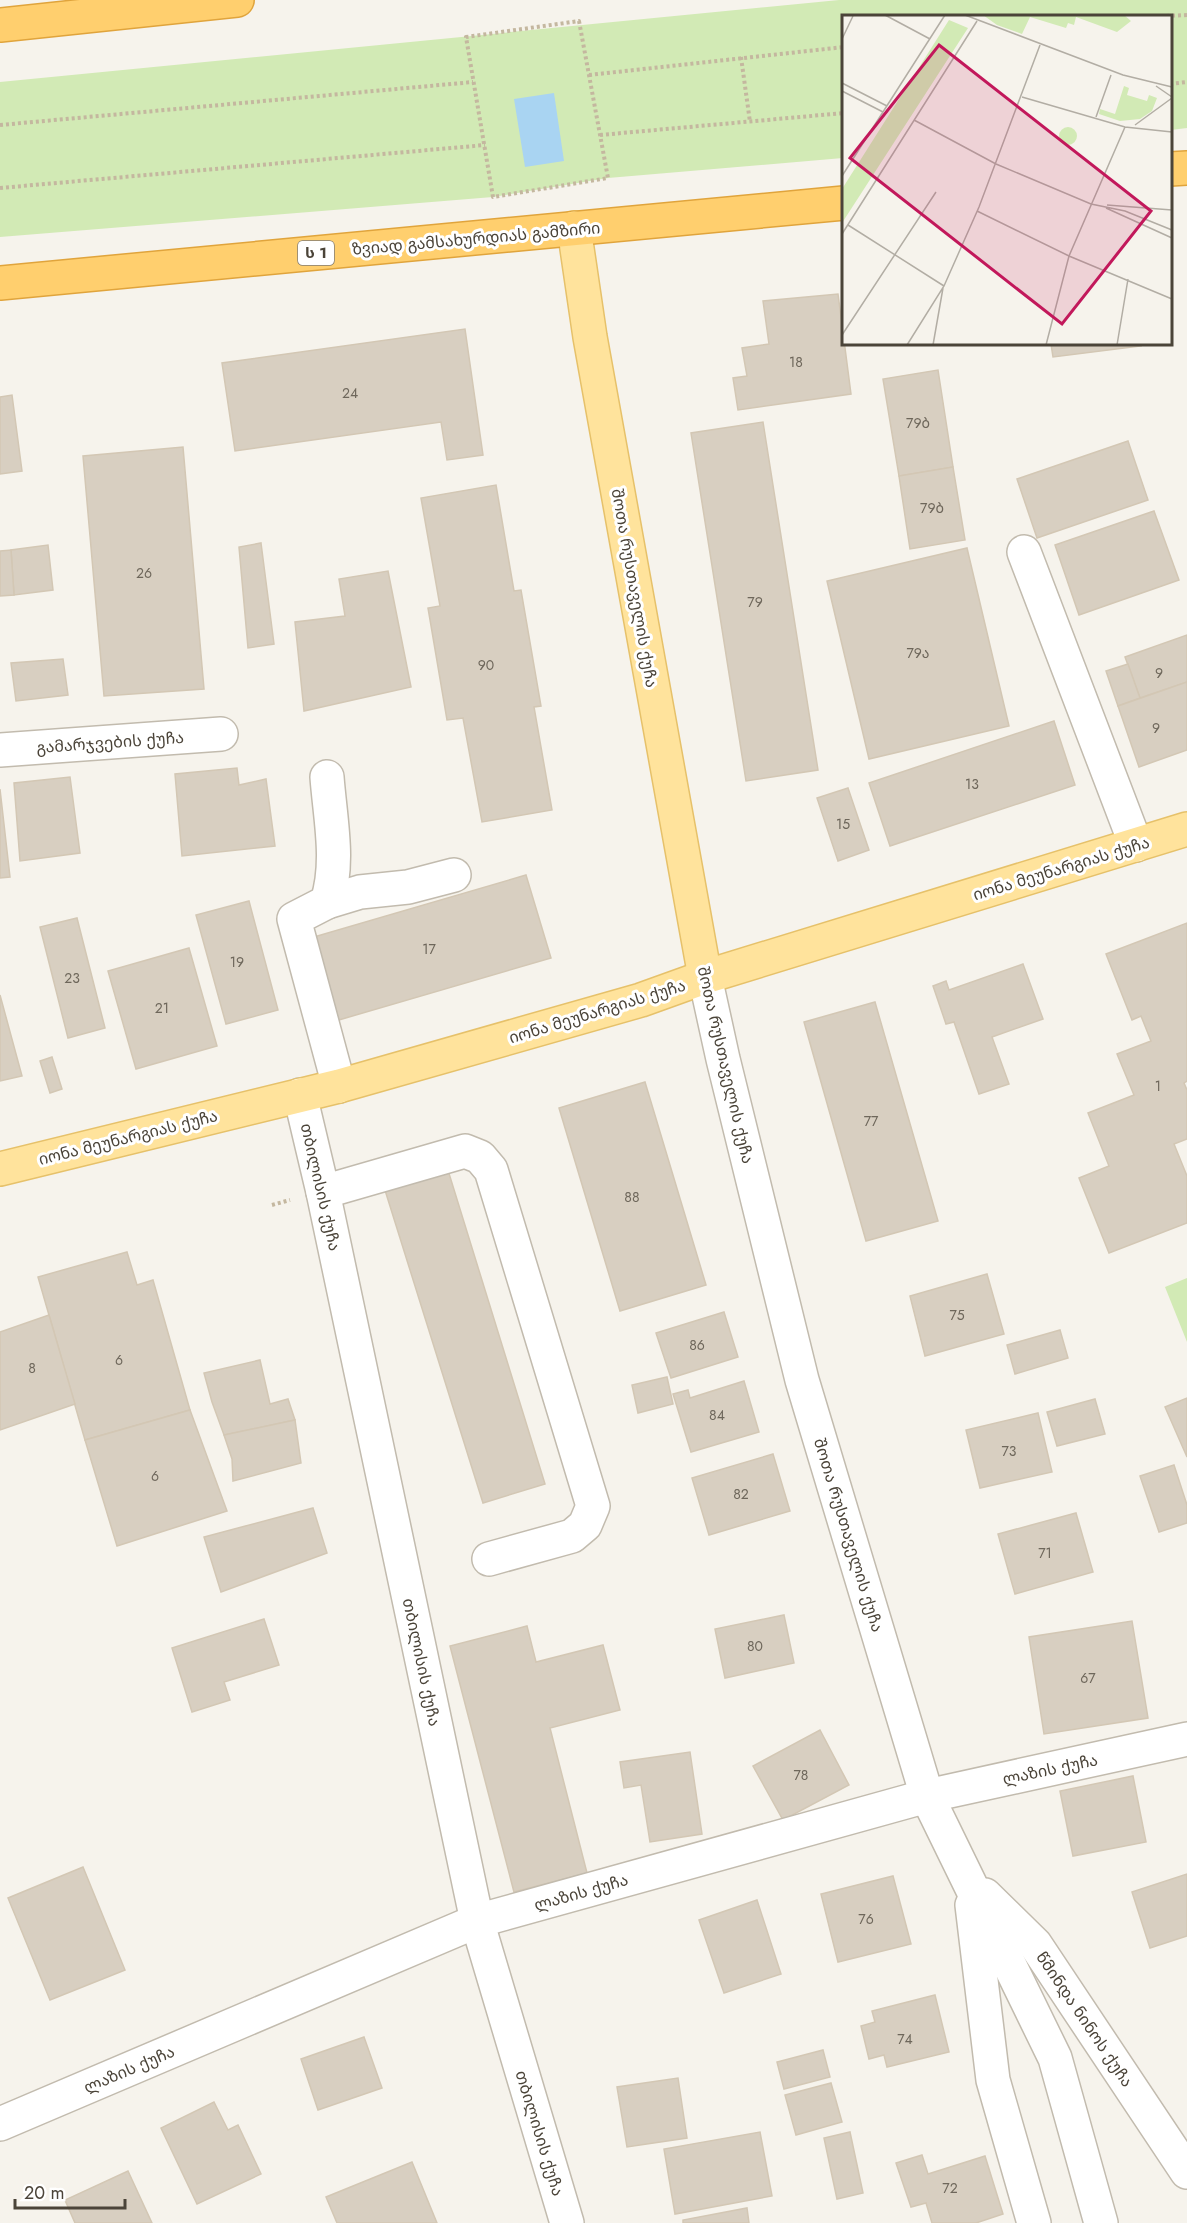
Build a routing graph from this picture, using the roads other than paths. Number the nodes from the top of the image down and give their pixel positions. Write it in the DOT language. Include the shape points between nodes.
graph roads {
  1 [pos="237,0"];
  2 [pos="0,24"];
  3 [pos="1187,168"];
  4 [pos="1172,169"];
  5 [pos="842,203"];
  6 [pos="574,228"];
  7 [pos="0,283"];
  8 [pos="1024,552"];
  9 [pos="221,734"];
  10 [pos="0,750"];
  11 [pos="327,777"];
  12 [pos="1187,829"];
  13 [pos="1136,845"];
  14 [pos="454,875"];
  15 [pos="327,902"];
  16 [pos="705,977"];
  17 [pos="339,1086"];
  18 [pos="300,1095"];
  19 [pos="0,1169"];
  20 [pos="323,1192"];
  21 [pos="489,1560"];
  22 [pos="1187,1738"];
  23 [pos="927,1796"];
  24 [pos="969,1879"];
  25 [pos="477,1921"];
  26 [pos="0,2124"];
  27 [pos="1187,2172"];
  28 [pos="567,2223"];
  29 [pos="1035,2223"];
  30 [pos="1101,2223"];
  1 -- 2 [label="highway"];
  3 -- 4 [label="highway"];
  5 -- 6 [label="highway, ზვიად გამსახურდიას გამზირი / ს 1"];
  6 -- 7 [label="highway, ზვიად გამსახურდიას გამზირი / ს 1"];
  6 -- 16 [label="main road, შოთა რუსთაველის ქუჩა" via="588,328"];
  8 -- 13 [label="street"];
  9 -- 10 [label="street, გამარჯვების ქუჩა"];
  11 -- 15 [label="street" via="333,884"];
  12 -- 13 [label="main road, იონა მეუნარგიას ქუჩა"];
  13 -- 16 [label="main road, იონა მეუნარგიას ქუჩა"];
  14 -- 15 [label="street"];
  15 -- 17 [label="street" via="294,919"];
  16 -- 17 [label="main road, იონა მეუნარგიას ქუჩა" via="629,1003"];
  16 -- 23 [label="street, შოთა რუსთაველის ქუჩა" via="802,1380"];
  17 -- 18 [label="main road, იონა მეუნარგიას ქუჩა"];
  18 -- 19 [label="main road, იონა მეუნარგიას ქუჩა"];
  18 -- 20 [label="street, თბილისის ქუჩა"];
  20 -- 21 [label="street" via="465,1151 480,1158 491,1170 593,1506 585,1525 572,1536"];
  20 -- 25 [label="street, თბილისის ქუჩა"];
  22 -- 23 [label="street, ლაზის ქუჩა"];
  23 -- 24 [label="street, შოთა რუსთაველის ქუჩა"];
  23 -- 25 [label="street, ლაზის ქუჩა"];
  24 -- 27 [label="street, წმინდა ნინოს ქუჩა" via="1035,1944"];
  24 -- 29 [label="street, შოთა რუსთაველის ქუჩა" via="993,2080"];
  24 -- 30 [label="street, შოთა რუსთაველის ქუჩა" via="1054,2058"];
  25 -- 26 [label="street, ლაზის ქუჩა"];
  25 -- 28 [label="street, თბილისის ქუჩა"];
}
